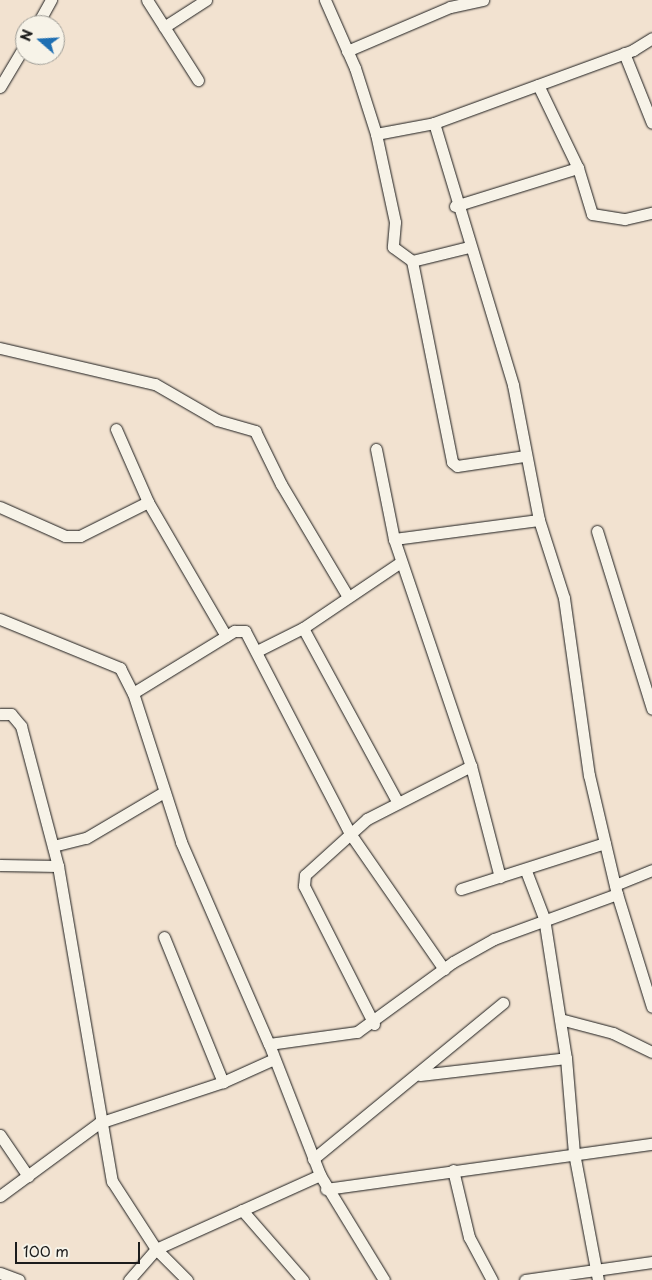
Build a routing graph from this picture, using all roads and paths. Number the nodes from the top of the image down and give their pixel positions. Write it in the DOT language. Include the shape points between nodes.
graph roads {
  1 [pos="51,0"];
  2 [pos="147,0"];
  3 [pos="206,0"];
  4 [pos="325,0"];
  5 [pos="483,0"];
  6 [pos="43,15"];
  7 [pos="164,27"];
  8 [pos="652,38"];
  9 [pos="347,51"];
  10 [pos="624,53"];
  11 [pos="15,62"];
  12 [pos="198,80"];
  13 [pos="538,85"];
  14 [pos="0,87"];
  15 [pos="434,123"];
  16 [pos="652,123"];
  17 [pos="376,134"];
  18 [pos="578,168"];
  19 [pos="455,206"];
  20 [pos="652,213"];
  21 [pos="469,247"];
  22 [pos="412,261"];
  23 [pos="0,348"];
  24 [pos="116,429"];
  25 [pos="376,449"];
  26 [pos="525,456"];
  27 [pos="148,502"];
  28 [pos="0,507"];
  29 [pos="540,520"];
  30 [pos="598,531"];
  31 [pos="394,539"];
  32 [pos="401,562"];
  33 [pos="348,595"];
  34 [pos="0,619"];
  35 [pos="303,628"];
  36 [pos="226,636"];
  37 [pos="258,650"];
  38 [pos="133,693"];
  39 [pos="652,710"];
  40 [pos="0,714"];
  41 [pos="471,766"];
  42 [pos="164,792"];
  43 [pos="398,803"];
  44 [pos="352,835"];
  45 [pos="605,843"];
  46 [pos="53,846"];
  47 [pos="0,865"];
  48 [pos="58,866"];
  49 [pos="526,870"];
  50 [pos="652,870"];
  51 [pos="500,876"];
  52 [pos="616,889"];
  53 [pos="461,890"];
  54 [pos="544,918"];
  55 [pos="164,937"];
  56 [pos="444,969"];
  57 [pos="504,1003"];
  58 [pos="652,1007"];
  59 [pos="560,1019"];
  60 [pos="374,1024"];
  61 [pos="269,1044"];
  62 [pos="652,1052"];
  63 [pos="274,1058"];
  64 [pos="566,1058"];
  65 [pos="420,1075"];
  66 [pos="223,1082"];
  67 [pos="99,1123"];
  68 [pos="0,1135"];
  69 [pos="652,1144"];
  70 [pos="574,1153"];
  71 [pos="313,1159"];
  72 [pos="453,1170"];
  73 [pos="320,1175"];
  74 [pos="28,1176"];
  75 [pos="326,1189"];
  76 [pos="0,1196"];
  77 [pos="242,1210"];
  78 [pos="156,1249"];
  79 [pos="652,1262"];
  80 [pos="0,1273"];
  81 [pos="597,1275"];
  82 [pos="19,1280"];
  83 [pos="129,1280"];
  84 [pos="187,1280"];
  85 [pos="303,1280"];
  86 [pos="384,1280"];
  87 [pos="492,1280"];
  88 [pos="525,1280"];
  1 -- 6 [label="street"];
  2 -- 7 [label="street"];
  3 -- 7 [label="street"];
  4 -- 9 [label="street"];
  5 -- 9 [label="street" via="450,7"];
  7 -- 12 [label="street"];
  8 -- 10 [label="street"];
  9 -- 17 [label="street"];
  10 -- 13 [label="street"];
  10 -- 16 [label="street"];
  11 -- 14 [label="street"];
  13 -- 15 [label="street"];
  13 -- 18 [label="street"];
  15 -- 17 [label="street"];
  15 -- 19 [label="street"];
  17 -- 22 [label="street" via="395,222 393,247"];
  18 -- 19 [label="street"];
  18 -- 20 [label="street" via="592,214 625,219"];
  19 -- 21 [label="street"];
  21 -- 22 [label="street"];
  21 -- 26 [label="street" via="513,385"];
  22 -- 26 [label="street" via="452,462 457,466"];
  23 -- 33 [label="street" via="155,384 217,420 255,431 281,484"];
  24 -- 27 [label="street"];
  25 -- 31 [label="street"];
  26 -- 29 [label="street"];
  27 -- 28 [label="street" via="80,536 65,536"];
  27 -- 36 [label="street"];
  29 -- 31 [label="street"];
  29 -- 45 [label="street" via="564,598 589,775"];
  30 -- 39 [label="street"];
  31 -- 32 [label="street"];
  32 -- 33 [label="street"];
  32 -- 41 [label="street"];
  33 -- 35 [label="street"];
  34 -- 38 [label="street" via="120,668"];
  35 -- 37 [label="street"];
  35 -- 43 [label="street"];
  36 -- 37 [label="street" via="245,631"];
  36 -- 38 [label="street"];
  37 -- 44 [label="street"];
  38 -- 42 [label="street"];
  40 -- 46 [label="street" via="11,714 21,726"];
  41 -- 43 [label="street"];
  41 -- 51 [label="street"];
  42 -- 46 [label="street" via="86,838"];
  42 -- 61 [label="street" via="180,842"];
  43 -- 44 [label="street" via="367,819"];
  44 -- 56 [label="street"];
  44 -- 60 [label="street" via="305,876 304,886"];
  45 -- 49 [label="street"];
  45 -- 52 [label="street"];
  46 -- 48 [label="street"];
  47 -- 48 [label="street"];
  48 -- 67 [label="street"];
  49 -- 51 [label="street"];
  49 -- 54 [label="street"];
  50 -- 52 [label="street"];
  51 -- 53 [label="street"];
  52 -- 54 [label="street"];
  52 -- 58 [label="street"];
  54 -- 56 [label="street" via="494,939"];
  54 -- 59 [label="street"];
  55 -- 66 [label="street"];
  56 -- 60 [label="street"];
  57 -- 65 [label="street"];
  59 -- 62 [label="street" via="613,1033"];
  59 -- 64 [label="street"];
  60 -- 61 [label="street" via="357,1032"];
  61 -- 63 [label="street"];
  63 -- 66 [label="street"];
  63 -- 71 [label="street"];
  64 -- 65 [label="street"];
  64 -- 70 [label="street"];
  65 -- 71 [label="street"];
  66 -- 67 [label="street"];
  67 -- 74 [label="street"];
  67 -- 78 [label="street" via="112,1181"];
  68 -- 74 [label="street"];
  69 -- 70 [label="street"];
  70 -- 72 [label="street"];
  70 -- 81 [label="street"];
  71 -- 73 [label="street"];
  72 -- 75 [label="street"];
  72 -- 87 [label="street" via="469,1237"];
  73 -- 75 [label="street"];
  73 -- 77 [label="street"];
  74 -- 76 [label="street"];
  75 -- 86 [label="street"];
  77 -- 78 [label="street"];
  77 -- 85 [label="street"];
  78 -- 83 [label="street"];
  78 -- 84 [label="street"];
  79 -- 81 [label="street"];
  80 -- 82 [label="street"];
  81 -- 88 [label="street"];
}
